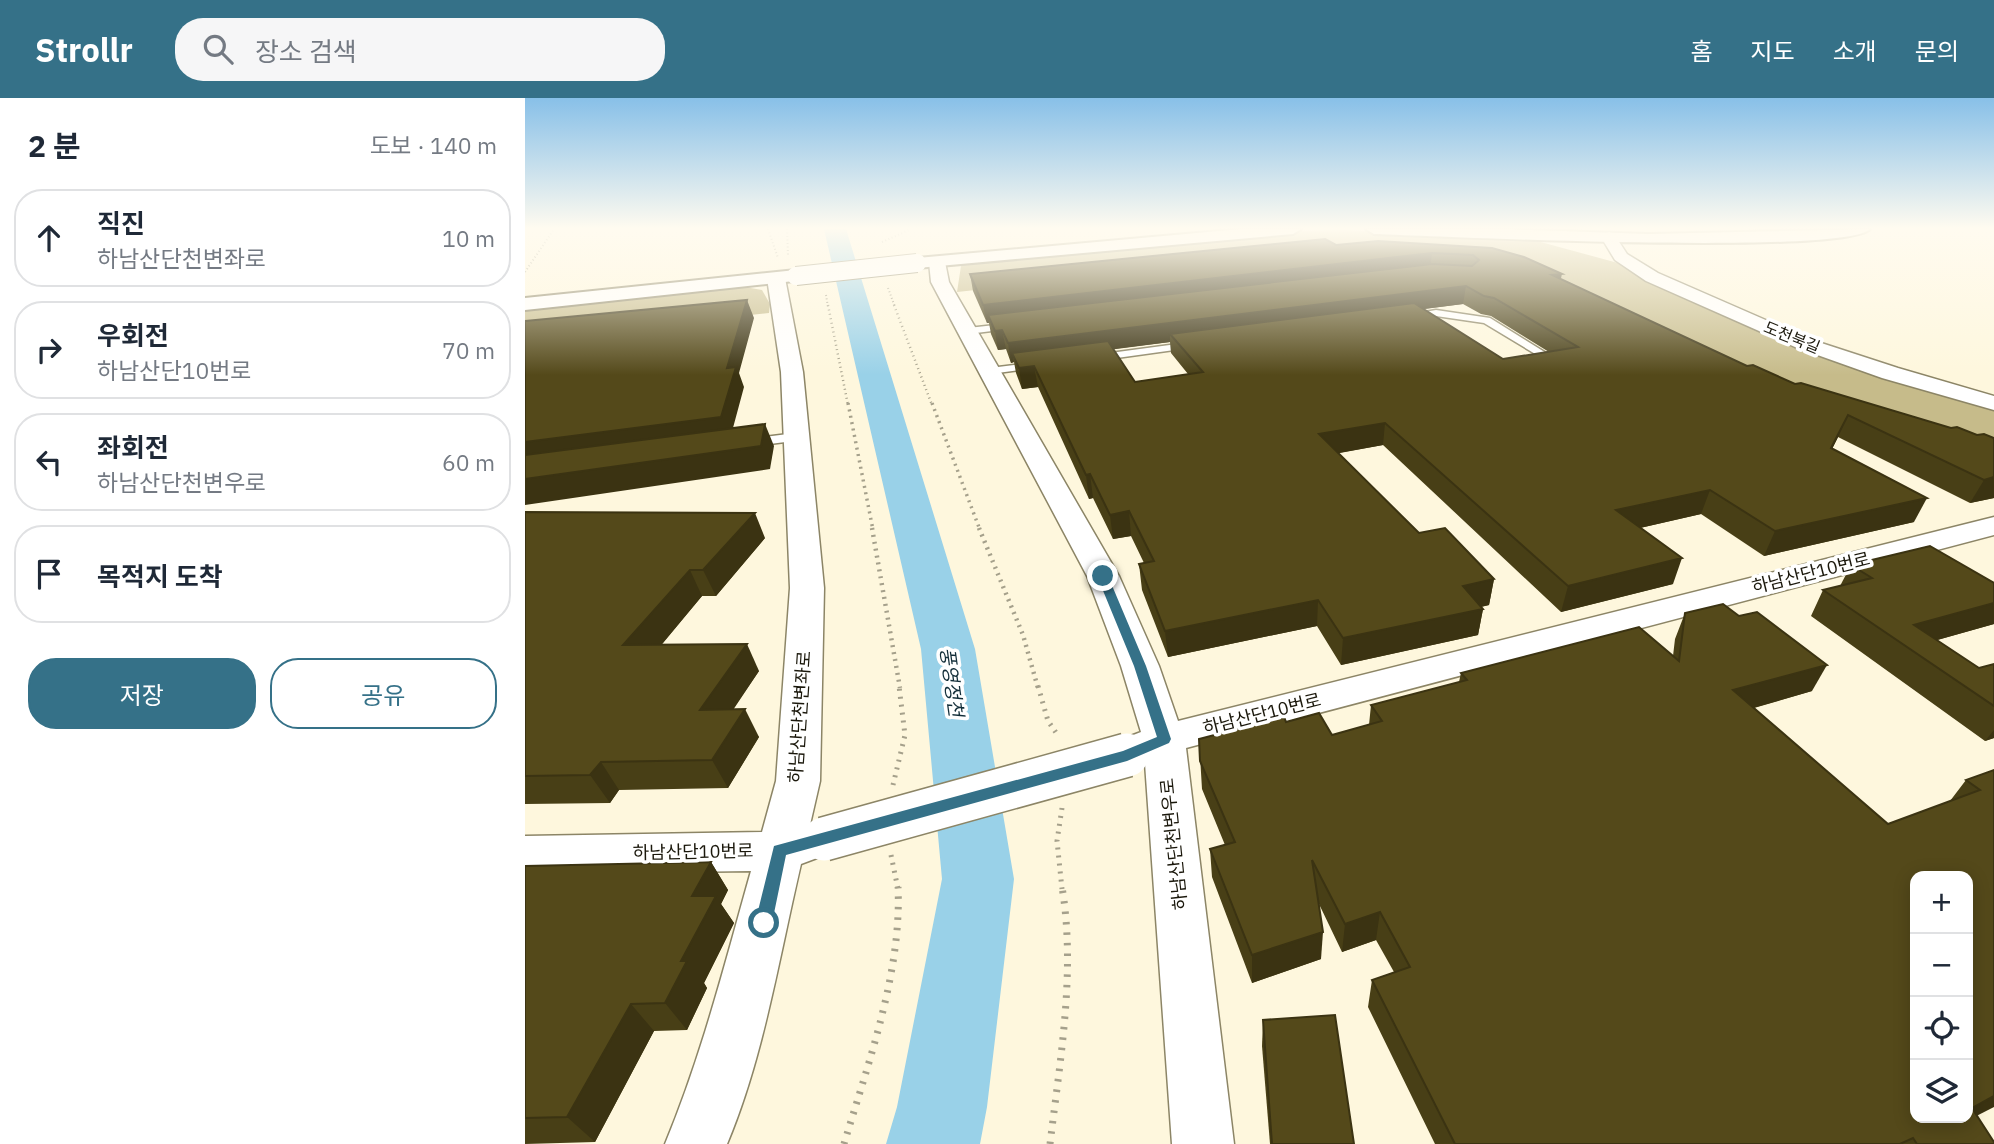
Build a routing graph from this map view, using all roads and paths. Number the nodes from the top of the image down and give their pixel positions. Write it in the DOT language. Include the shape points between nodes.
graph roads {
  1 [pos="738,278"];
  2 [pos="787,278"];
  3 [pos="937,278"];
  4 [pos="1656,278"];
  5 [pos="888,279"];
  6 [pos="824,286"];
  7 [pos="525,303"];
  8 [pos="1398,318"];
  9 [pos="1024,324"];
  10 [pos="968,331"];
  11 [pos="1208,343"];
  12 [pos="1546,356"];
  13 [pos="1086,359"];
  14 [pos="1045,364"];
  15 [pos="991,371"];
  16 [pos="1994,403"];
  17 [pos="796,437"];
  18 [pos="728,446"];
  19 [pos="1994,526"];
  20 [pos="1061,740"];
  21 [pos="1145,747"];
  22 [pos="889,796"];
  23 [pos="1063,803"];
  24 [pos="892,846"];
  25 [pos="779,850"];
  26 [pos="525,855"];
  27 [pos="696,1144"];
  28 [pos="844,1144"];
  29 [pos="1050,1144"];
  30 [pos="1203,1144"];
  1 -- 7 [label="main road"];
  2 -- 17 [label="street, 하남산단천변좌로"];
  3 -- 10 [label="street, 하남산단천변우로"];
  4 -- 16 [label="street, 도천북길" via="1802,343"];
  5 -- 20 [label="path" via="892,303 1023,635 1048,721"];
  6 -- 22 [label="path" via="904,713 904,744"];
  8 -- 12 [label="lane" via="1436,313 1487,320"];
  9 -- 10 [label="lane"];
  10 -- 15 [label="street, 하남산단천변우로"];
  11 -- 13 [label="lane"];
  14 -- 15 [label="lane"];
  15 -- 21 [label="street, 하남산단천변우로" via="1103,576 1140,666"];
  17 -- 18 [label="lane"];
  17 -- 25 [label="street, 하남산단천변좌로" via="807,588 798,781"];
  19 -- 21 [label="street, 하남산단10번로"];
  21 -- 25 [label="street, 하남산단10번로, bridge"];
  21 -- 30 [label="street, 하남산단천변우로"];
  23 -- 29 [label="path" via="1056,855 1067,927 1065,1028"];
  24 -- 28 [label="path" via="899,906 892,963"];
  25 -- 26 [label="street, 하남산단10번로"];
  25 -- 27 [label="street, 하남산단천변좌로" via="734,1032"];
}
